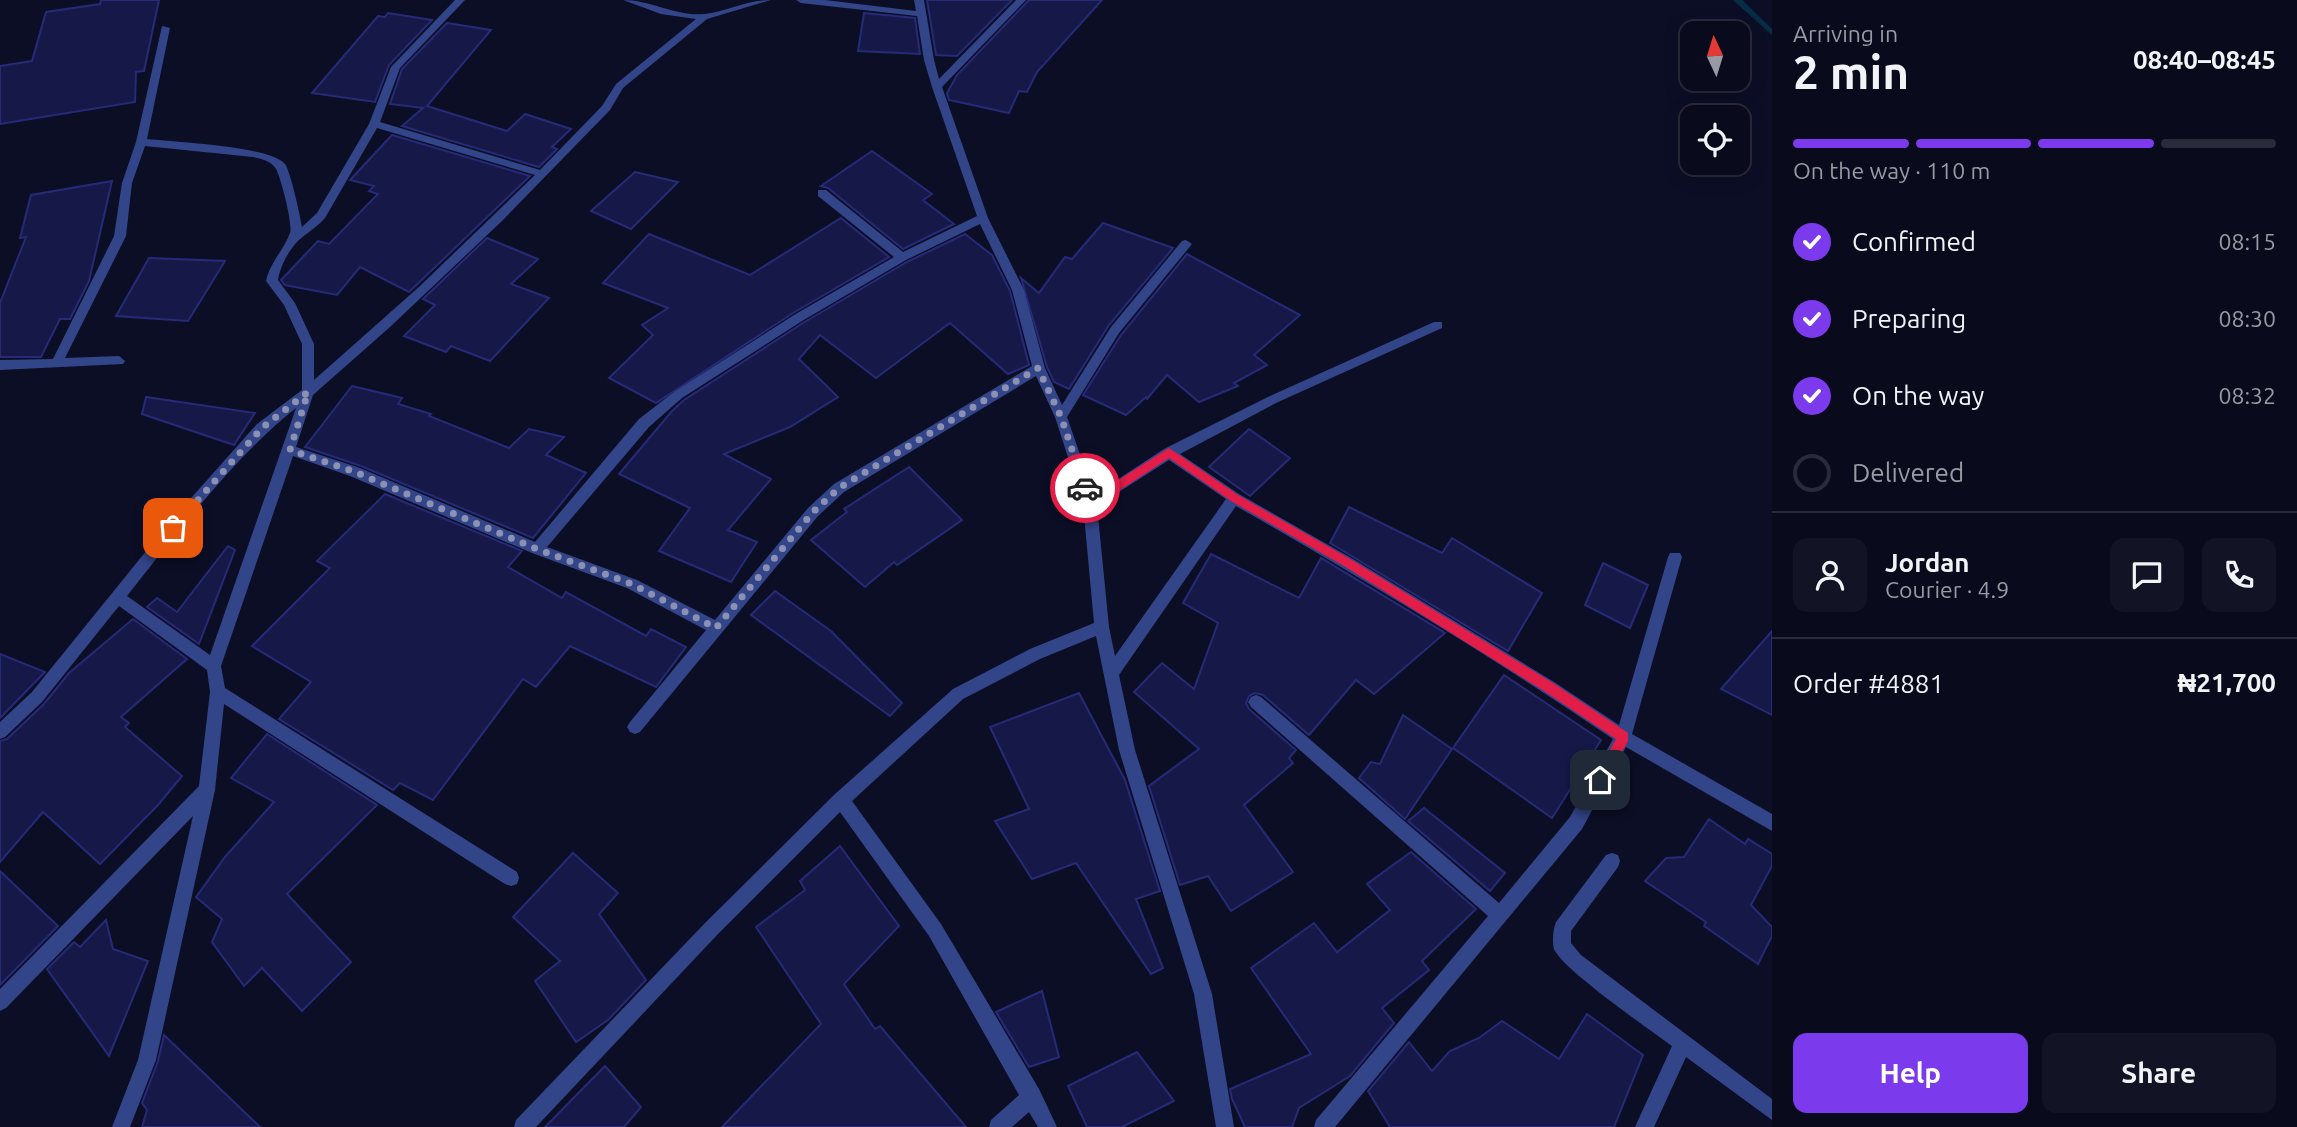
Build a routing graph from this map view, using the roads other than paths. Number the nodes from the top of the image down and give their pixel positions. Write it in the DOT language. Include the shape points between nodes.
graph roads {
  1 [pos="460,0"];
  2 [pos="628,0"];
  3 [pos="766,0"];
  4 [pos="802,0"];
  5 [pos="1021,0"];
  6 [pos="920,7"];
  7 [pos="704,17"];
  8 [pos="165,28"];
  9 [pos="937,87"];
  10 [pos="374,124"];
  11 [pos="141,142"];
  12 [pos="542,174"];
  13 [pos="822,193"];
  14 [pos="984,218"];
  15 [pos="296,237"];
  16 [pos="1186,244"];
  17 [pos="902,257"];
  18 [pos="1438,325"];
  19 [pos="119,361"];
  20 [pos="57,362"];
  21 [pos="0,365"];
  22 [pos="1038,368"];
  23 [pos="308,392"];
  24 [pos="1061,417"];
  25 [pos="290,450"];
  26 [pos="1169,453"];
  27 [pos="1234,498"];
  28 [pos="1090,504"];
  29 [pos="537,549"];
  30 [pos="1675,557"];
  31 [pos="117,597"];
  32 [pos="1102,627"];
  33 [pos="716,628"];
  34 [pos="214,666"];
  35 [pos="1112,673"];
  36 [pos="218,692"];
  37 [pos="1256,702"];
  38 [pos="635,727"];
  39 [pos="0,732"];
  40 [pos="1623,737"];
  41 [pos="207,790"];
  42 [pos="841,800"];
  43 [pos="1772,823"];
  44 [pos="1612,861"];
  45 [pos="511,878"];
  46 [pos="1500,915"];
  47 [pos="0,1002"];
  48 [pos="1682,1044"];
  49 [pos="1032,1096"];
  50 [pos="1772,1111"];
  51 [pos="121,1127"];
  52 [pos="523,1127"];
  53 [pos="999,1127"];
  54 [pos="1048,1127"];
  55 [pos="1224,1127"];
  56 [pos="1323,1127"];
  57 [pos="1644,1127"];
  1 -- 10 [label="street" via="396,67"];
  2 -- 7 [label="street" via="664,12"];
  3 -- 7 [label="street"];
  4 -- 6 [label="street"];
  5 -- 9 [label="street"];
  6 -- 9 [label="street"];
  7 -- 12 [label="street" via="619,86 606,108"];
  8 -- 11 [label="street"];
  9 -- 14 [label="street"];
  10 -- 12 [label="street"];
  10 -- 15 [label="street" via="321,215"];
  11 -- 15 [label="street" via="270,158 281,167"];
  11 -- 20 [label="street" via="127,183 120,236"];
  12 -- 23 [label="street" via="385,327"];
  13 -- 17 [label="street"];
  14 -- 17 [label="street"];
  14 -- 22 [label="street" via="1018,290"];
  15 -- 23 [label="street" via="279,259 272,281 289,303 307,344"];
  16 -- 24 [label="street" via="1115,330"];
  17 -- 29 [label="street" via="678,395 644,423"];
  18 -- 26 [label="street" via="1272,400"];
  19 -- 20 [label="street"];
  20 -- 21 [label="street"];
  22 -- 24 [label="street"];
  22 -- 33 [label="street" via="839,488 813,512"];
  23 -- 25 [label="street"];
  23 -- 31 [label="street" via="262,428"];
  24 -- 28 [label="street"];
  25 -- 29 [label="street" via="355,472"];
  25 -- 34 [label="street"];
  26 -- 27 [label="street"];
  26 -- 28 [label="street"];
  27 -- 35 [label="street"];
  27 -- 40 [label="street" via="1348,563"];
  28 -- 32 [label="street"];
  29 -- 33 [label="street" via="632,584"];
  30 -- 40 [label="street"];
  31 -- 34 [label="street"];
  31 -- 39 [label="street" via="37,697"];
  32 -- 35 [label="street"];
  32 -- 42 [label="street" via="1035,654 958,694"];
  33 -- 38 [label="street"];
  34 -- 36 [label="street"];
  35 -- 55 [label="street" via="1127,750 1203,994"];
  36 -- 41 [label="street"];
  36 -- 45 [label="street"];
  37 -- 46 [label="street"];
  40 -- 43 [label="street"];
  40 -- 46 [label="street" via="1576,823"];
  41 -- 47 [label="street"];
  41 -- 51 [label="street" via="147,1060"];
  42 -- 49 [label="street" via="935,930"];
  42 -- 52 [label="street"];
  44 -- 48 [label="street" via="1562,928 1562,946"];
  46 -- 56 [label="street"];
  48 -- 50 [label="street"];
  48 -- 57 [label="street"];
  49 -- 53 [label="street"];
  49 -- 54 [label="street"];
}
